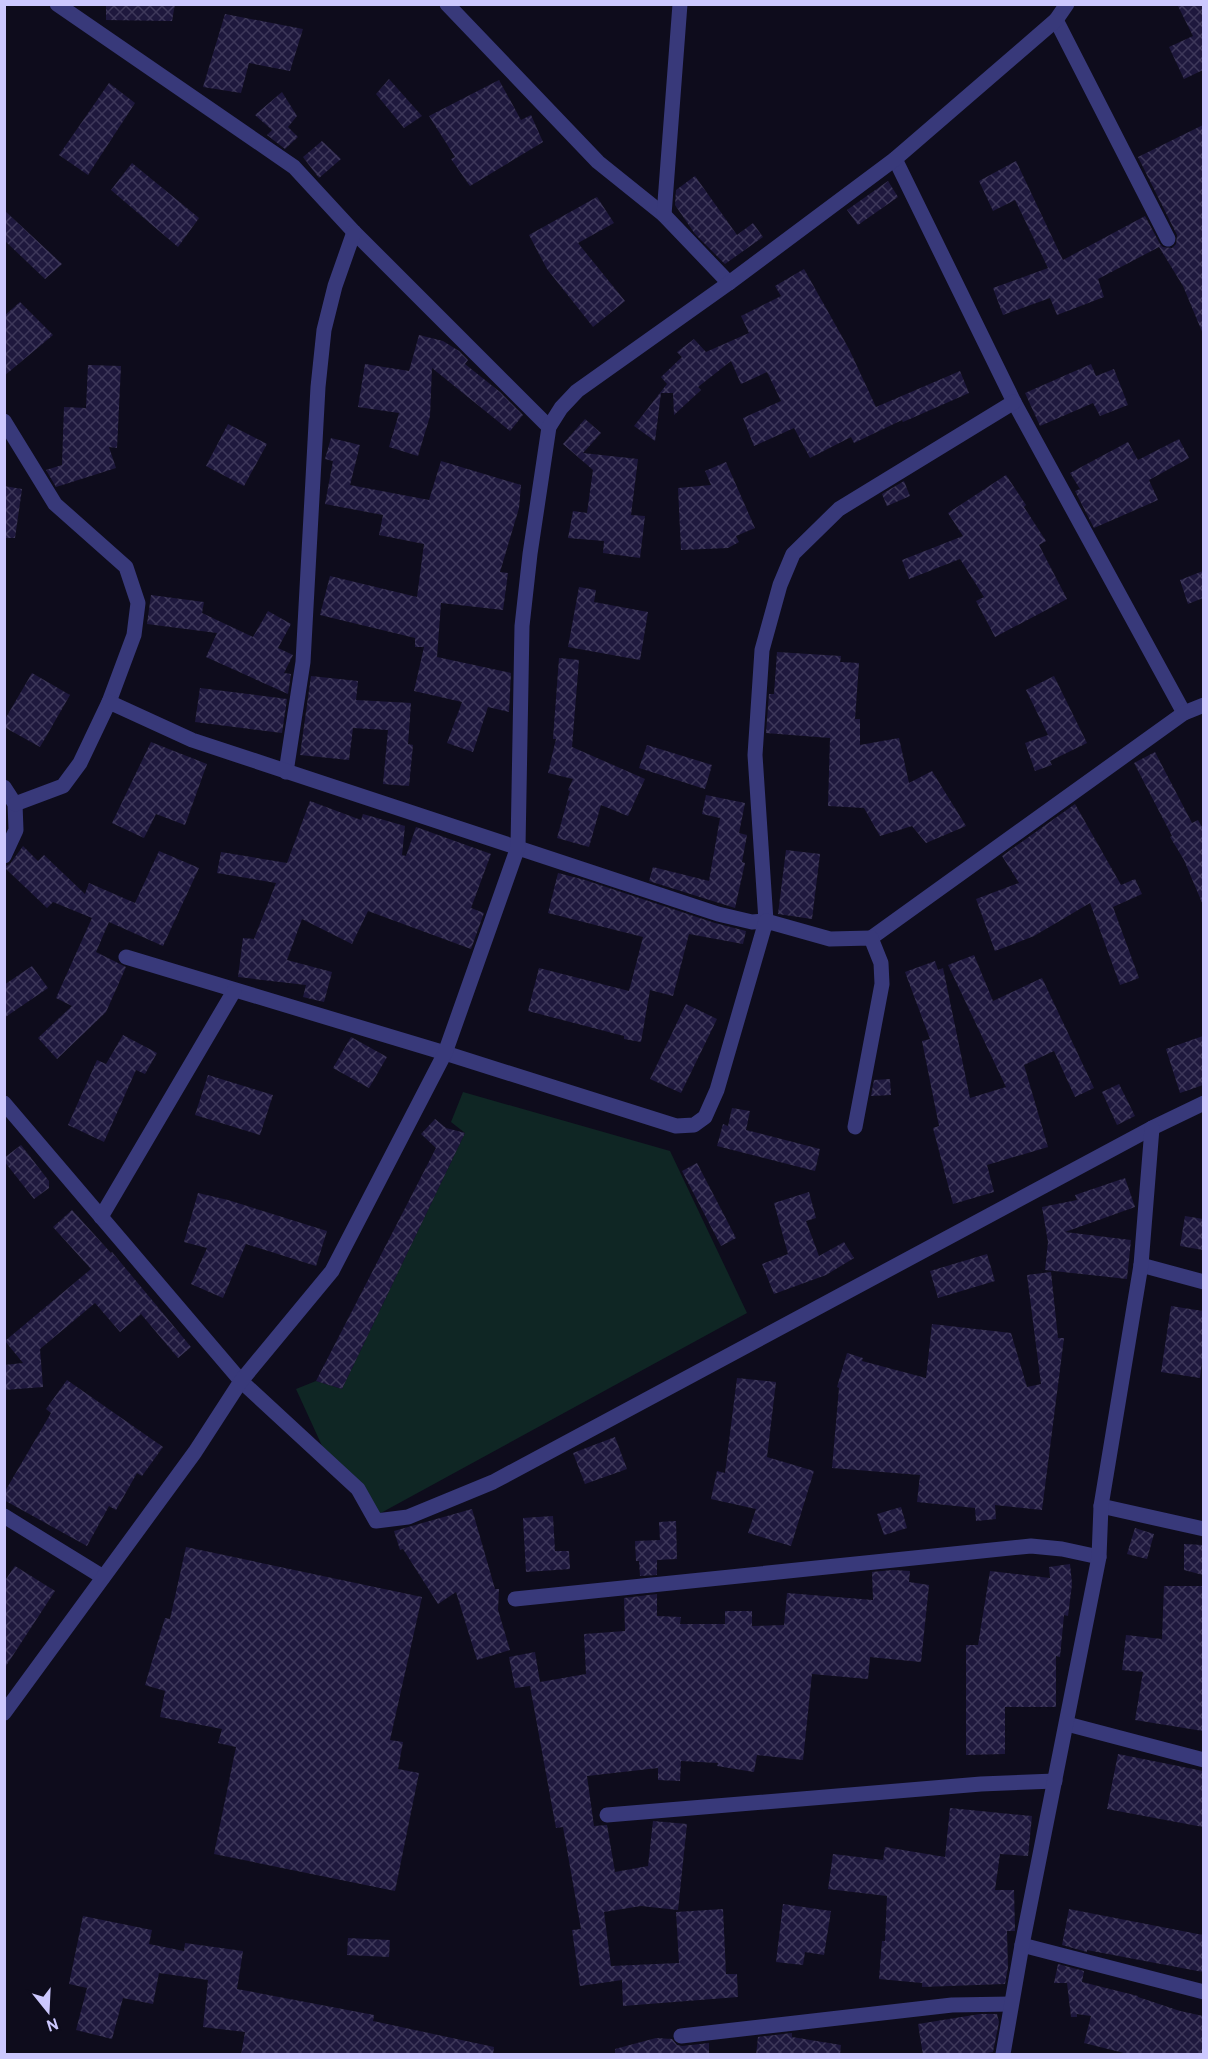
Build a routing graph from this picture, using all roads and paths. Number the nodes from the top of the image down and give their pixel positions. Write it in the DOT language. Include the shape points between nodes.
graph roads {
  1 [pos="57,4"];
  2 [pos="447,4"];
  3 [pos="680,4"];
  4 [pos="1067,4"];
  5 [pos="1056,20"];
  6 [pos="895,159"];
  7 [pos="664,215"];
  8 [pos="354,232"];
  9 [pos="1168,239"];
  10 [pos="729,283"];
  11 [pos="1014,402"];
  12 [pos="4,421"];
  13 [pos="549,427"];
  14 [pos="109,702"];
  15 [pos="1203,705"];
  16 [pos="1184,712"];
  17 [pos="286,772"];
  18 [pos="4,787"];
  19 [pos="15,804"];
  20 [pos="518,847"];
  21 [pos="4,856"];
  22 [pos="766,921"];
  23 [pos="871,938"];
  24 [pos="126,957"];
  25 [pos="234,991"];
  26 [pos="445,1053"];
  27 [pos="4,1103"];
  28 [pos="1203,1103"];
  29 [pos="855,1127"];
  30 [pos="1152,1128"];
  31 [pos="101,1217"];
  32 [pos="1141,1265"];
  33 [pos="1203,1282"];
  34 [pos="241,1381"];
  35 [pos="1101,1506"];
  36 [pos="4,1516"];
  37 [pos="1203,1529"];
  38 [pos="1099,1557"];
  39 [pos="103,1577"];
  40 [pos="515,1599"];
  41 [pos="4,1713"];
  42 [pos="1067,1724"];
  43 [pos="1203,1760"];
  44 [pos="1055,1781"];
  45 [pos="607,1815"];
  46 [pos="1022,1945"];
  47 [pos="1203,1992"];
  48 [pos="1011,2004"];
  49 [pos="681,2036"];
  50 [pos="1003,2055"];
  1 -- 8 [label="street" via="294,167"];
  2 -- 7 [label="street" via="598,162"];
  3 -- 7 [label="street"];
  4 -- 5 [label="street"];
  5 -- 6 [label="street"];
  5 -- 9 [label="street"];
  6 -- 10 [label="street"];
  6 -- 11 [label="street"];
  7 -- 10 [label="street"];
  8 -- 13 [label="street"];
  8 -- 17 [label="street" via="324,330 303,662"];
  10 -- 13 [label="street" via="577,392"];
  11 -- 16 [label="street"];
  11 -- 22 [label="street" via="839,509 793,554 762,650 755,755"];
  12 -- 14 [label="street" via="55,504 126,567 138,603 134,635"];
  13 -- 20 [label="street" via="522,626"];
  14 -- 17 [label="street" via="192,740"];
  14 -- 19 [label="street" via="80,763 63,786"];
  15 -- 16 [label="street"];
  16 -- 23 [label="street"];
  17 -- 20 [label="street"];
  18 -- 19 [label="street"];
  19 -- 21 [label="street" via="16,830"];
  20 -- 22 [label="street" via="718,914 752,922"];
  20 -- 26 [label="street"];
  22 -- 23 [label="street" via="830,939"];
  22 -- 26 [label="street" via="717,1090 705,1117 694,1125 662,1123"];
  23 -- 29 [label="street" via="881,963 882,984"];
  24 -- 25 [label="street"];
  25 -- 26 [label="street"];
  25 -- 31 [label="street"];
  26 -- 34 [label="street" via="333,1270"];
  27 -- 31 [label="street"];
  28 -- 30 [label="street"];
  30 -- 32 [label="street"];
  30 -- 34 [label="street" via="493,1482 408,1517 376,1521 358,1489"];
  31 -- 34 [label="street"];
  32 -- 33 [label="street"];
  32 -- 35 [label="street"];
  34 -- 39 [label="street" via="195,1452"];
  35 -- 37 [label="street"];
  35 -- 38 [label="street"];
  36 -- 39 [label="street"];
  38 -- 40 [label="street" via="1031,1546"];
  38 -- 42 [label="street"];
  39 -- 41 [label="street"];
  42 -- 43 [label="street"];
  42 -- 44 [label="street"];
  44 -- 45 [label="street"];
  44 -- 46 [label="street"];
  46 -- 47 [label="street"];
  46 -- 48 [label="street"];
  48 -- 49 [label="street" via="952,2006"];
  48 -- 50 [label="street"];
}
